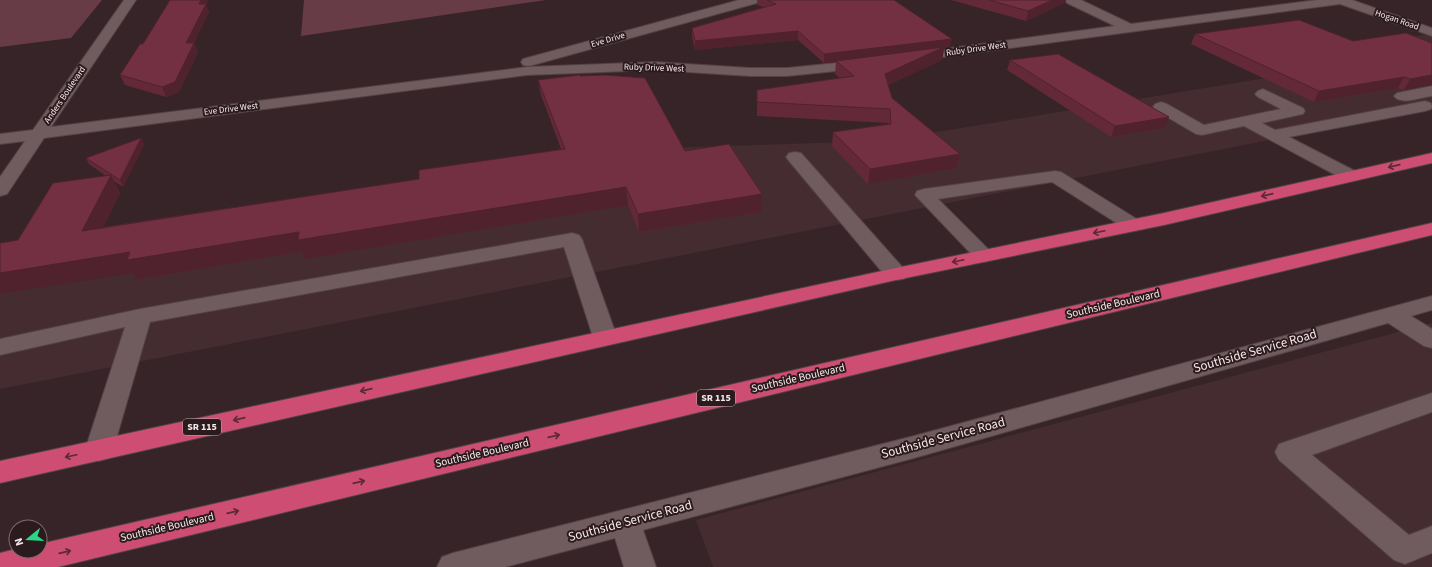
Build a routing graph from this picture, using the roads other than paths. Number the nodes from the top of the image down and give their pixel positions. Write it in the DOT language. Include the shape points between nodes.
graph roads {
  1 [pos="130,0"];
  2 [pos="753,0"];
  3 [pos="1071,0"];
  4 [pos="1340,0"];
  5 [pos="1344,0"];
  6 [pos="1129,28"];
  7 [pos="1432,32"];
  8 [pos="898,60"];
  9 [pos="882,62"];
  10 [pos="462,79"];
  11 [pos="1432,91"];
  12 [pos="1263,94"];
  13 [pos="1161,107"];
  14 [pos="1429,107"];
  15 [pos="1246,121"];
  16 [pos="38,134"];
  17 [pos="1273,135"];
  18 [pos="0,140"];
  19 [pos="795,157"];
  20 [pos="1432,158"];
  21 [pos="1351,176"];
  22 [pos="0,190"];
  23 [pos="1133,226"];
  24 [pos="1432,229"];
  25 [pos="984,256"];
  26 [pos="896,274"];
  27 [pos="1432,303"];
  28 [pos="1391,314"];
  29 [pos="140,316"];
  30 [pos="605,337"];
  31 [pos="1432,340"];
  32 [pos="0,347"];
  33 [pos="1432,402"];
  34 [pos="99,450"];
  35 [pos="0,472"];
  36 [pos="625,522"];
  37 [pos="1432,539"];
  38 [pos="512,559"];
  39 [pos="0,567"];
  40 [pos="453,567"];
  41 [pos="640,567"];
  1 -- 16 [label="street, Anders Boulevard"];
  2 -- 10 [label="street, Eve Drive"];
  3 -- 6 [label="street"];
  4 -- 5 [label="street, Ruby Drive West"];
  4 -- 6 [label="street, Ruby Drive West"];
  4 -- 7 [label="street, Hogan Road"];
  6 -- 8 [label="street, Ruby Drive West"];
  9 -- 10 [label="street, Ruby Drive West" via="787,72 654,66 599,67 527,71"];
  10 -- 16 [label="street, Eve Drive West"];
  11 -- 14 [label="street" via="1402,96"];
  12 -- 15 [label="street" via="1297,111"];
  13 -- 15 [label="street" via="1202,130"];
  14 -- 17 [label="street"];
  15 -- 17 [label="street"];
  16 -- 18 [label="street, Eve Drive West"];
  16 -- 22 [label="street, Anders Boulevard"];
  17 -- 21 [label="street"];
  19 -- 26 [label="street"];
  20 -- 21 [label="highway, SR 115, one-way"];
  21 -- 23 [label="highway, SR 115, one-way"];
  23 -- 25 [label="highway, SR 115, one-way"];
  23 -- 25 [label="street" via="1055,176 924,194"];
  39 -- 24 [label="highway, Southside Boulevard / SR 115, one-way"];
  25 -- 26 [label="highway, SR 115, one-way"];
  26 -- 30 [label="highway, SR 115"];
  27 -- 28 [label="street, Southside Service Road"];
  28 -- 31 [label="street"];
  28 -- 36 [label="street, Southside Service Road" via="914,447"];
  29 -- 30 [label="street" via="572,239"];
  29 -- 32 [label="street"];
  29 -- 34 [label="street"];
  30 -- 34 [label="highway, SR 115, one-way"];
  33 -- 37 [label="street" via="1289,452 1405,550"];
  34 -- 35 [label="highway, SR 115, one-way"];
  36 -- 38 [label="street, Southside Service Road"];
  36 -- 41 [label="street"];
  38 -- 40 [label="street, Southside Service Road"];
}
